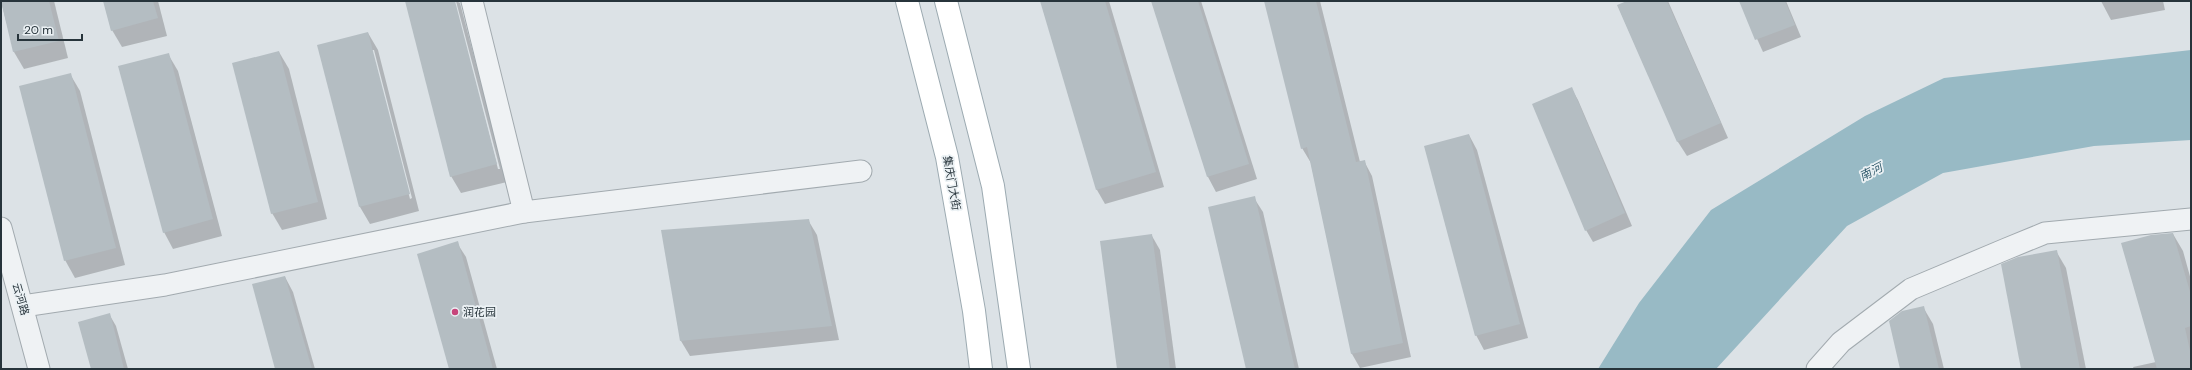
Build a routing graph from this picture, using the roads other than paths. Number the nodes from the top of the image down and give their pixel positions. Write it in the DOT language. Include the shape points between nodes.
graph roads {
  1 [pos="472,1"];
  2 [pos="907,1"];
  3 [pos="946,1"];
  4 [pos="861,171"];
  5 [pos="524,212"];
  6 [pos="2191,219"];
  7 [pos="1,228"];
  8 [pos="23,306"];
  9 [pos="40,369"];
  10 [pos="980,369"];
  11 [pos="1019,369"];
  12 [pos="1817,369"];
  1 -- 5 [label="street"];
  2 -- 10 [label="main road, 集庆门大街" via="947,157 974,311"];
  3 -- 11 [label="main road" via="993,186"];
  4 -- 5 [label="street"];
  5 -- 8 [label="street" via="165,285"];
  6 -- 12 [label="street" via="2045,233 1911,289 1841,342"];
  7 -- 8 [label="street, 云河路"];
  8 -- 9 [label="street, 云河路"];
}
